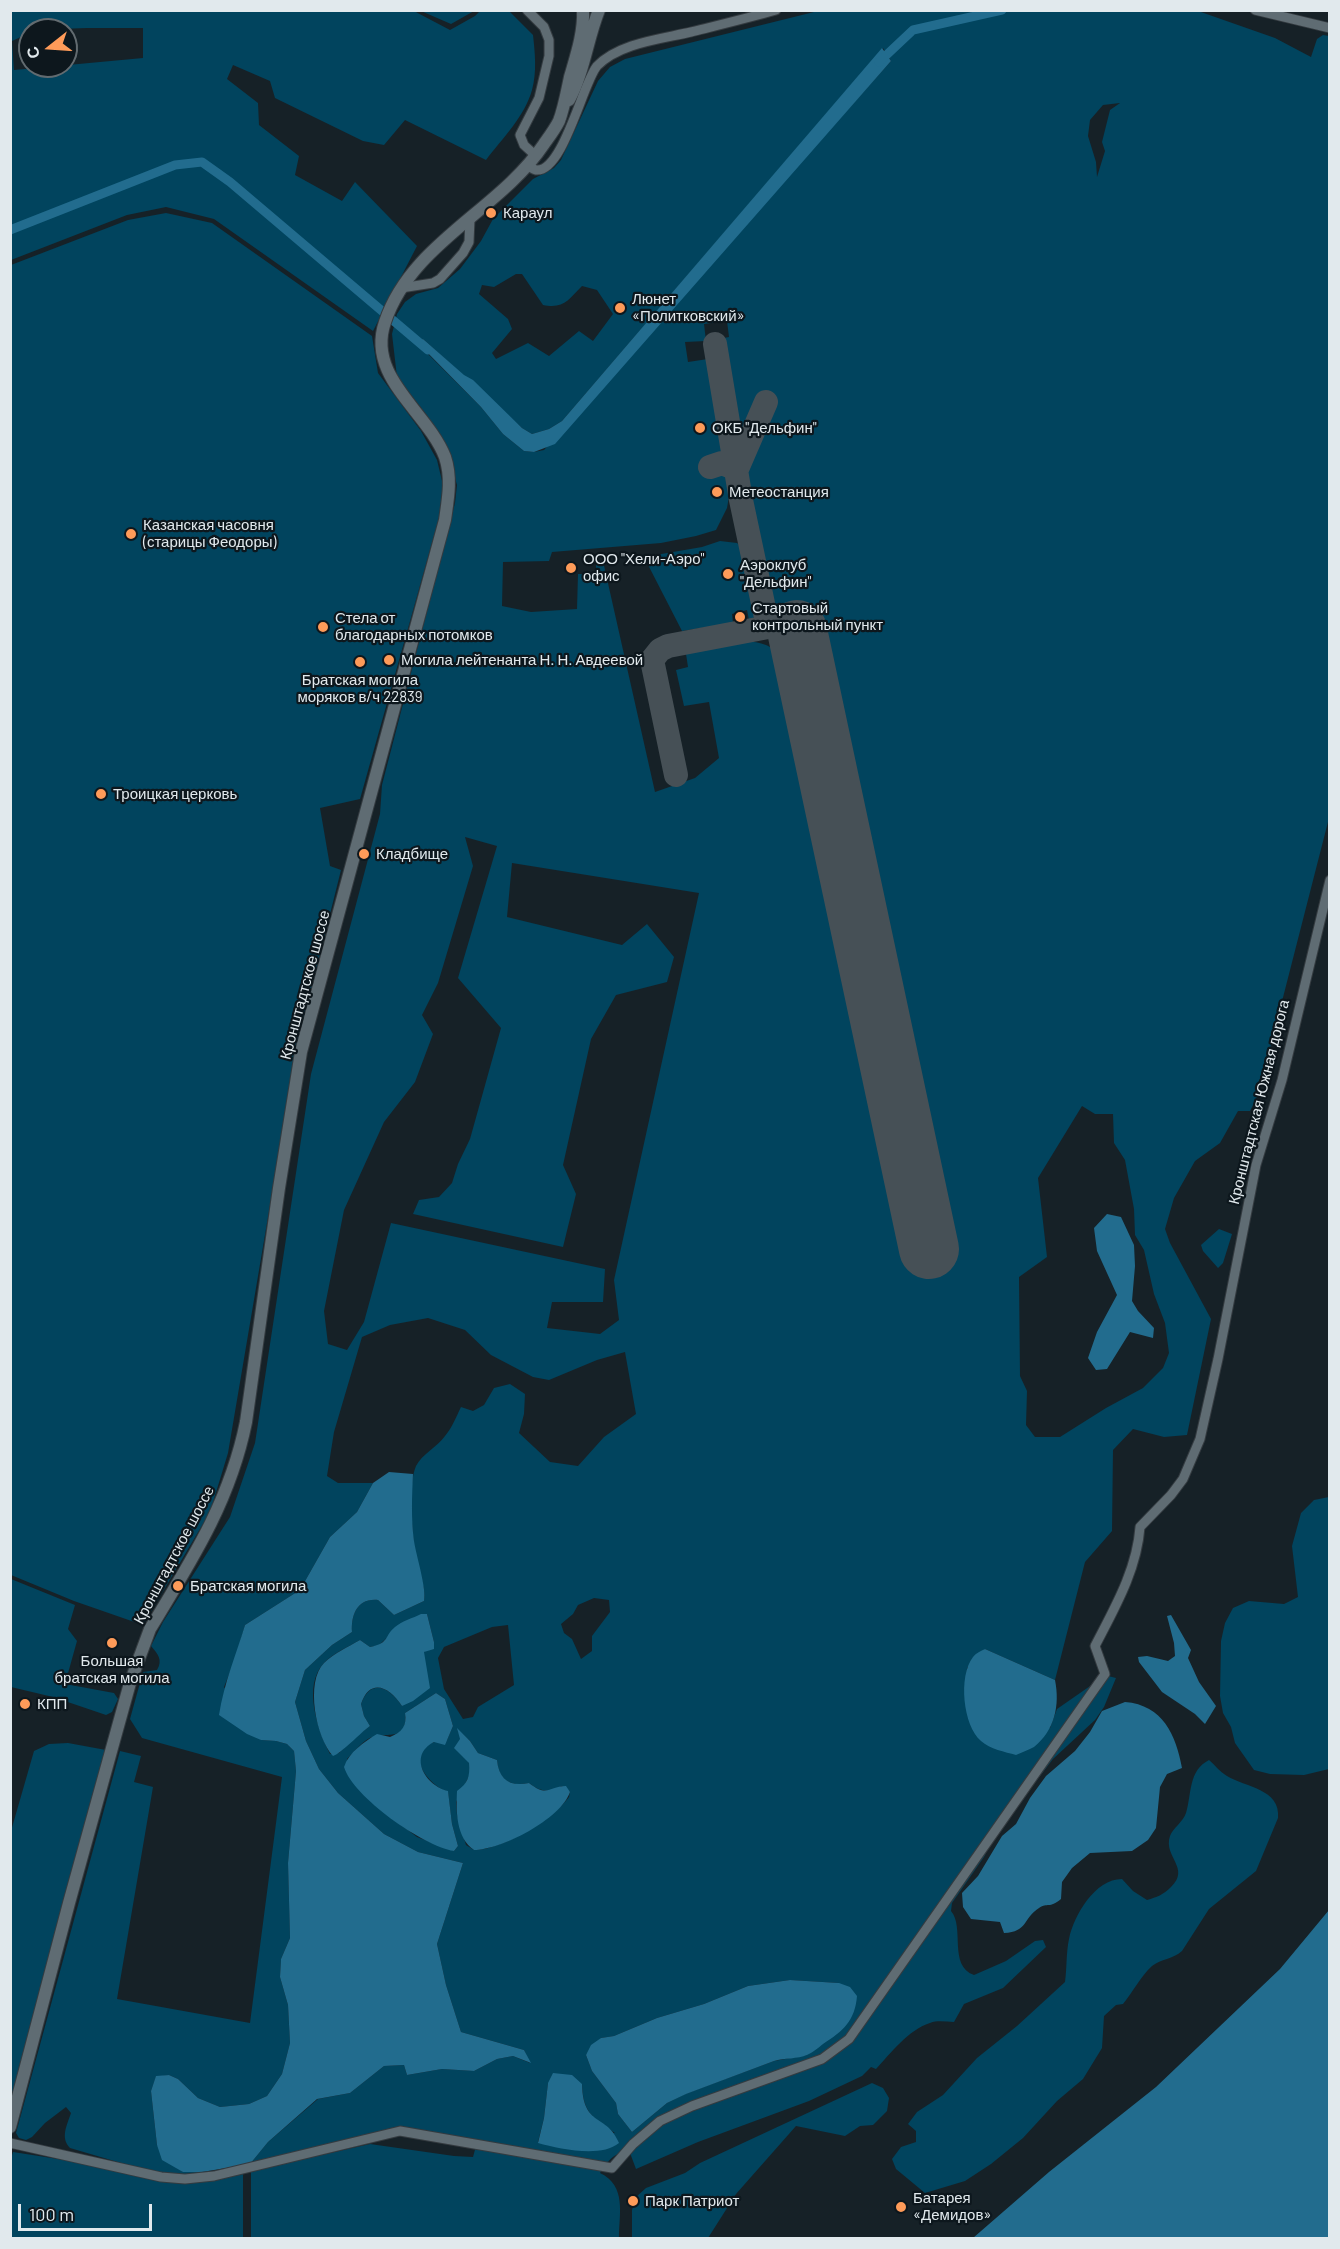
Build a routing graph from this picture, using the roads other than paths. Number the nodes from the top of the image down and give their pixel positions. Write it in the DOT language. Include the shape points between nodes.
graph roads {
  1 [pos="526,10"];
  2 [pos="598,10"];
  3 [pos="776,10"];
  4 [pos="1255,10"];
  5 [pos="583,13"];
  6 [pos="1329,28"];
  7 [pos="559,122"];
  8 [pos="532,161"];
  9 [pos="470,219"];
  10 [pos="401,288"];
  11 [pos="1329,880"];
  12 [pos="10,2127"];
  13 [pos="10,2143"];
  1 -- 8 [label="street" via="544,27 549,40 539,98 520,135"];
  2 -- 7 [label="street" via="579,81"];
  3 -- 8 [label="street" via="636,45 609,56 589,79 572,126 557,152 542,169 536,170"];
  4 -- 6 [label="street"];
  5 -- 7 [label="street, Кронштадтское шоссе"];
  7 -- 8 [label="street, Кронштадтское шоссе"];
  8 -- 9 [label="street, Кронштадтское шоссе"];
  9 -- 10 [label="street, Кронштадтское шоссе" via="421,263"];
  9 -- 10 [label="street" via="469,242 440,279"];
  10 -- 12 [label="street, Кронштадтское шоссе" via="385,321 382,358 389,376 432,434 445,459 450,489 445,520 301,1052 239,1454 216,1513 150,1629 130,1683"];
  11 -- 13 [label="street, Кронштадтская Южная дорога" via="1282,1080 1256,1165 1200,1438 1183,1479 1140,1527 1138,1547 1124,1587 1095,1646 1105,1674 849,2039 822,2059 660,2121 612,2168 400,2131 213,2176 185,2179"];
}
